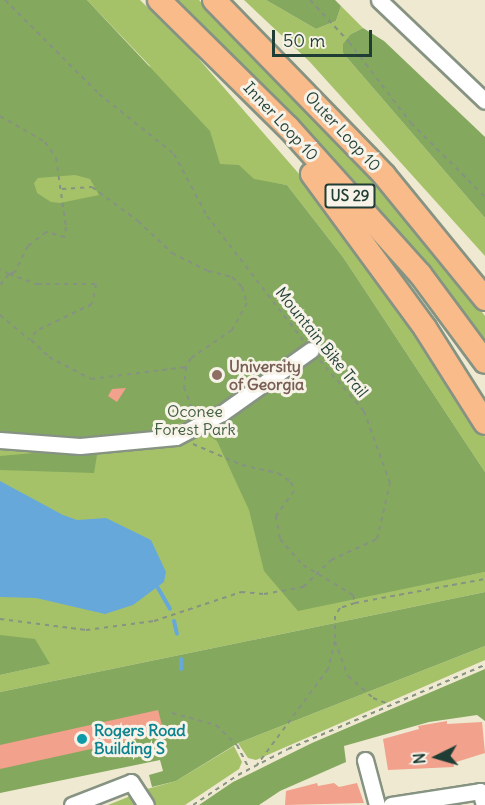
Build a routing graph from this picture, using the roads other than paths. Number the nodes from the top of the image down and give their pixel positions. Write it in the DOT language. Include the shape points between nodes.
graph roads {
  1 [pos="159,0"];
  2 [pos="214,0"];
  3 [pos="379,0"];
  4 [pos="203,41"];
  5 [pos="485,101"];
  6 [pos="482,293"];
  7 [pos="310,350"];
  8 [pos="485,362"];
  9 [pos="485,423"];
  10 [pos="0,440"];
  11 [pos="365,760"];
  12 [pos="72,805"];
  13 [pos="146,805"];
  14 [pos="377,805"];
  15 [pos="391,805"];
  16 [pos="484,805"];
  1 -- 4 [label="highway, Inner Loop 10 / US 29"];
  2 -- 6 [label="highway, Outer Loop 10 / US 29" via="384,175"];
  3 -- 5 [label="street"];
  4 -- 8 [label="highway, Inner Loop 10 / US 29" via="288,127 420,274"];
  4 -- 9 [label="highway" via="375,257"];
  7 -- 10 [label="street" via="176,437 80,446"];
  11 -- 14 [label="street"];
  12 -- 13 [label="street" via="131,782"];
  15 -- 16 [label="street" via="480,791"];
}
